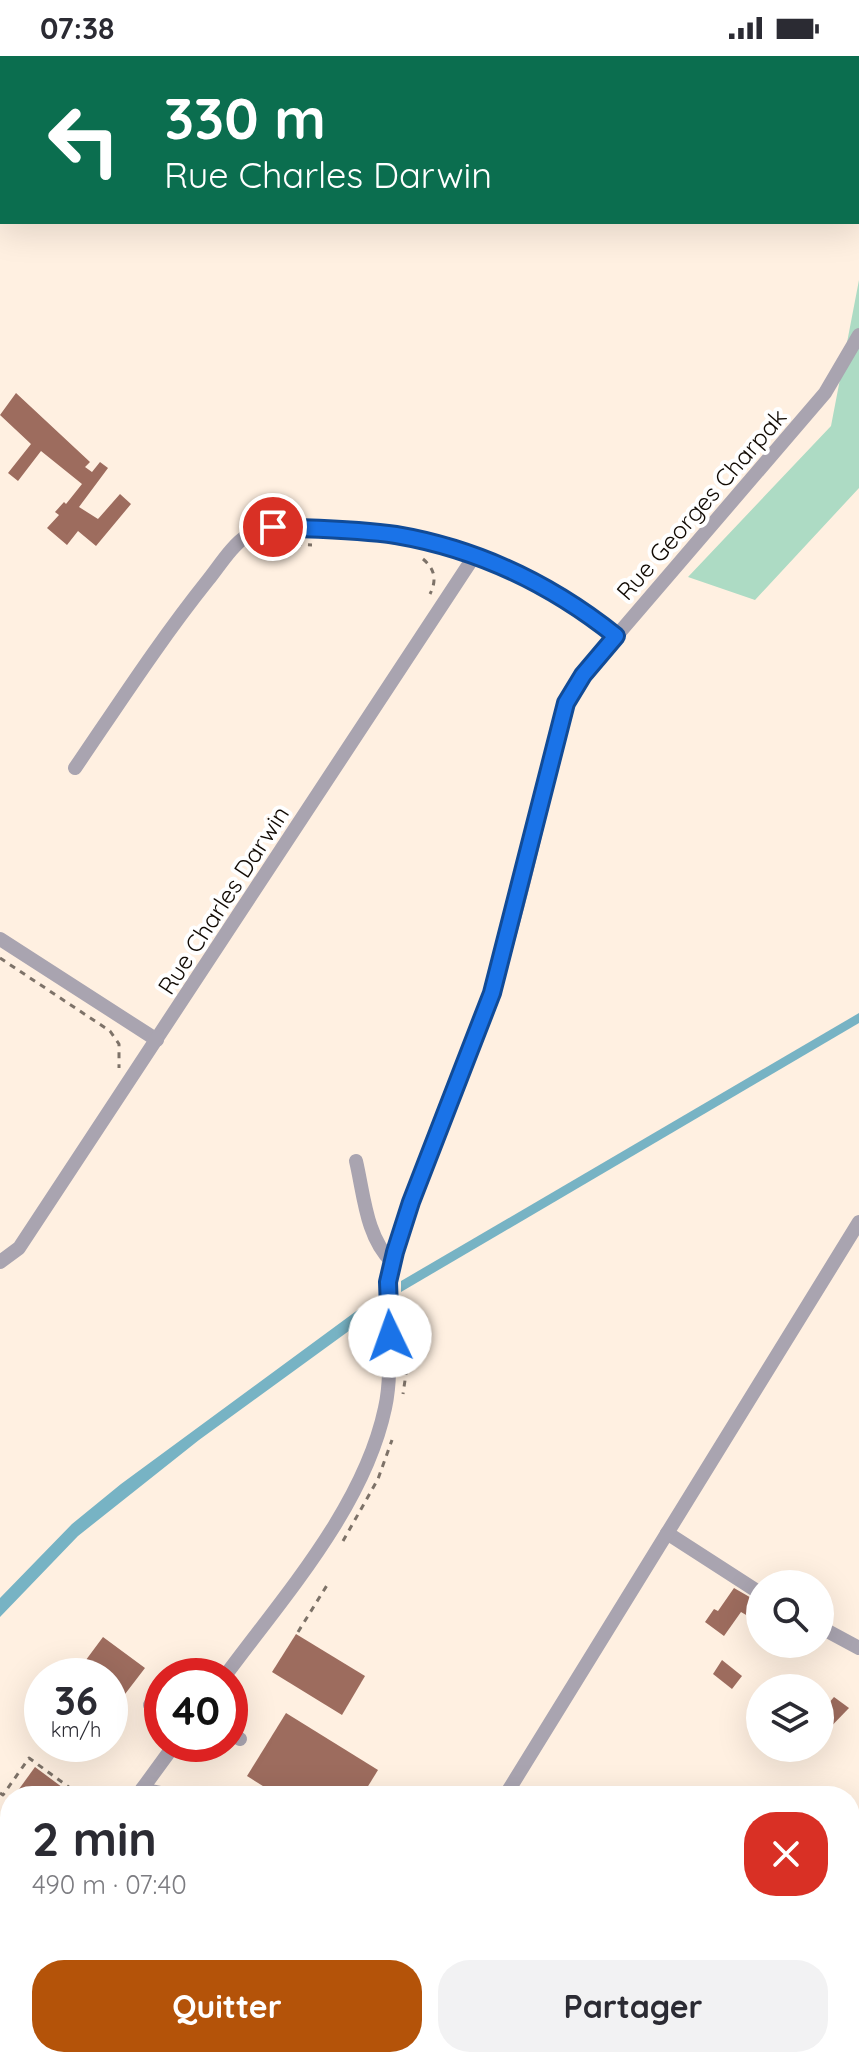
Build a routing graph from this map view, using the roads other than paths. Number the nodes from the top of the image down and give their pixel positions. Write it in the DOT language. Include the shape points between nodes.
graph roads {
  1 [pos="859,335"];
  2 [pos="475,555"];
  3 [pos="616,636"];
  4 [pos="75,768"];
  5 [pos="0,939"];
  6 [pos="157,1040"];
  7 [pos="356,1161"];
  8 [pos="859,1222"];
  9 [pos="0,1262"];
  10 [pos="392,1262"];
  11 [pos="667,1533"];
  12 [pos="746,1584"];
  13 [pos="834,1635"];
  14 [pos="859,1648"];
  15 [pos="238,1658"];
  16 [pos="162,1762"];
  17 [pos="144,1786"];
  18 [pos="511,1786"];
  1 -- 3 [label="street, Rue Georges Charpak" via="825,393"];
  2 -- 3 [label="street" via="562,596"];
  2 -- 4 [label="street" via="394,535 260,529 240,541 169,630"];
  2 -- 6 [label="street, Rue Charles Darwin"];
  3 -- 10 [label="street, Rue Georges Charpak" via="566,703 492,993"];
  5 -- 6 [label="street"];
  6 -- 9 [label="street, Rue Charles Darwin" via="19,1248"];
  7 -- 10 [label="street" via="372,1231"];
  8 -- 11 [label="street"];
  10 -- 15 [label="street, Rue Georges Charpak" via="388,1382 372,1451 333,1526"];
  11 -- 12 [label="street"];
  11 -- 18 [label="street"];
  13 -- 14 [label="street"];
  16 -- 17 [label="street"];
}
